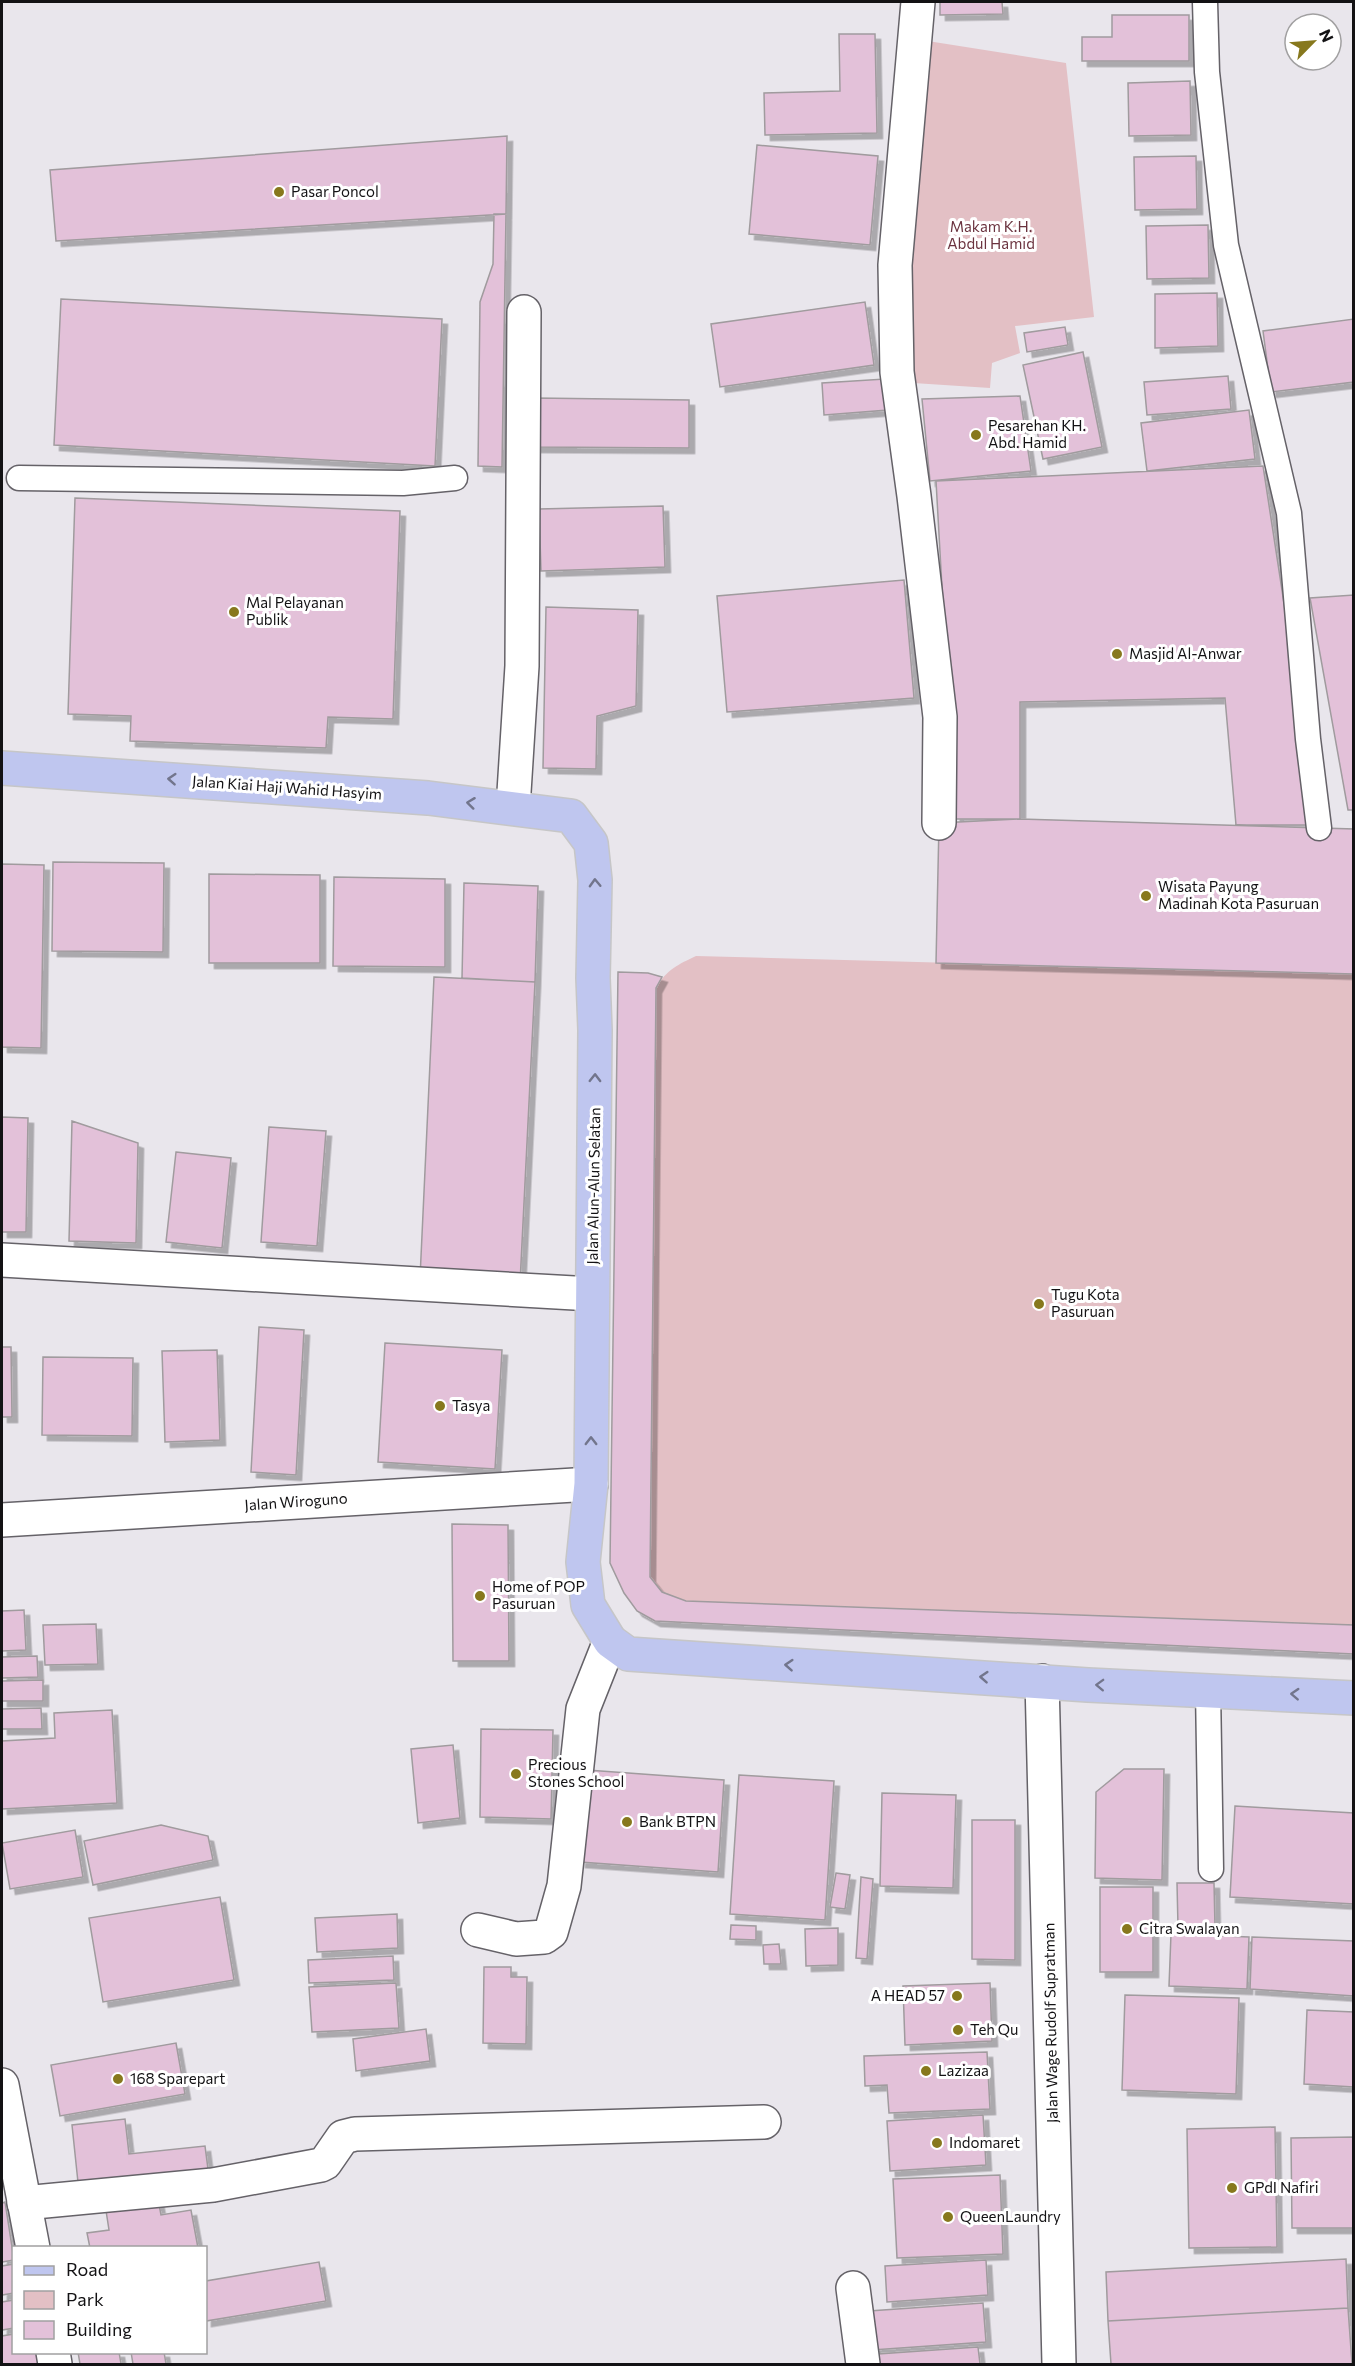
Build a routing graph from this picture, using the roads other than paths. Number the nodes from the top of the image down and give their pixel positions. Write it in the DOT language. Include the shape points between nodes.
graph roads {
  1 [pos="918,2"];
  2 [pos="1205,2"];
  3 [pos="524,312"];
  4 [pos="19,478"];
  5 [pos="455,478"];
  6 [pos="2,768"];
  7 [pos="513,808"];
  8 [pos="571,816"];
  9 [pos="939,823"];
  10 [pos="1319,828"];
  11 [pos="2,1260"];
  12 [pos="592,1294"];
  13 [pos="591,1484"];
  14 [pos="2,1520"];
  15 [pos="610,1641"];
  16 [pos="1042,1681"];
  17 [pos="1208,1689"];
  18 [pos="1353,1698"];
  19 [pos="1211,1869"];
  20 [pos="477,1930"];
  21 [pos="2,2085"];
  22 [pos="764,2122"];
  23 [pos="24,2203"];
  24 [pos="33,2246"];
  25 [pos="853,2288"];
  26 [pos="863,2364"];
  27 [pos="1059,2364"];
  1 -- 9 [label="street" via="895,265 897,372 940,717"];
  2 -- 10 [label="lane" via="1207,72 1226,245 1289,513"];
  3 -- 7 [label="street" via="522,666"];
  4 -- 5 [label="lane" via="403,483"];
  7 -- 6 [label="main road, Jalan Kiai Haji Wahid Hasyim, one-way" via="428,798"];
  7 -- 8 [label="main road, Jalan Kiai Haji Wahid Hasyim"];
  12 -- 8 [label="main road, Jalan Alun-Alun Selatan, one-way" via="595,880 591,843"];
  11 -- 12 [label="street"];
  13 -- 12 [label="main road, Jalan Alun-Alun Selatan, one-way"];
  13 -- 14 [label="street, Jalan Wiroguno"];
  13 -- 15 [label="main road, Jalan Alun-Alun Selatan" via="583,1562 588,1605"];
  16 -- 15 [label="main road, one-way" via="628,1654"];
  15 -- 20 [label="street" via="583,1709 564,1886 551,1932 544,1937 516,1939"];
  17 -- 16 [label="main road, one-way"];
  16 -- 27 [label="street, Jalan Wage Rudolf Supratman"];
  18 -- 17 [label="main road, one-way"];
  17 -- 19 [label="lane"];
  21 -- 23 [label="street"];
  22 -- 23 [label="street" via="355,2134 343,2137 321,2165 213,2185"];
  23 -- 24 [label="street"];
  25 -- 26 [label="street"];
}
